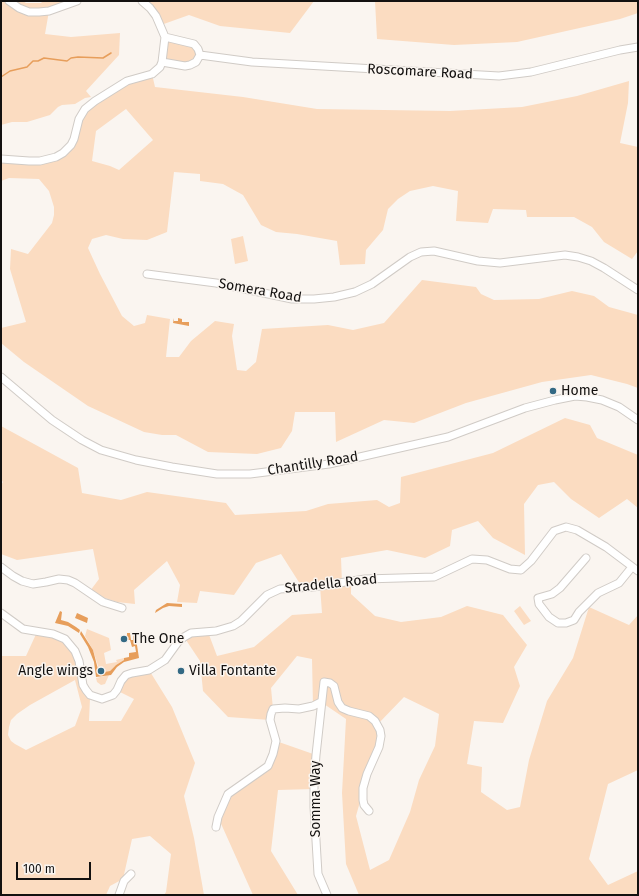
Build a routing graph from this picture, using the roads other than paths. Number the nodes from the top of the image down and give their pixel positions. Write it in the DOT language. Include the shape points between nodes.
graph roads {
  1 [pos="9,1"];
  2 [pos="77,1"];
  3 [pos="142,1"];
  4 [pos="165,37"];
  5 [pos="638,47"];
  6 [pos="200,55"];
  7 [pos="162,62"];
  8 [pos="1,159"];
  9 [pos="147,274"];
  10 [pos="638,290"];
  11 [pos="1,377"];
  12 [pos="638,420"];
  13 [pos="586,558"];
  14 [pos="1,567"];
  15 [pos="635,569"];
  16 [pos="122,608"];
  17 [pos="1,613"];
  18 [pos="321,702"];
  19 [pos="368,810"];
  20 [pos="216,827"];
  21 [pos="131,874"];
  22 [pos="119,895"];
  23 [pos="327,895"];
  1 -- 2 [label="street" via="29,12 49,11"];
  3 -- 4 [label="street" via="156,16"];
  4 -- 6 [label="street" via="194,44"];
  4 -- 7 [label="street"];
  5 -- 6 [label="street, Roscomare Road" via="531,72 499,76 252,62"];
  6 -- 7 [label="street" via="196,62 185,66"];
  7 -- 8 [label="street" via="152,74 127,81 89,106 82,113 71,145 63,153 40,161"];
  9 -- 10 [label="street, Somera Road" via="216,283 292,299 314,299 355,292 421,252 434,251 500,263 565,255 591,261"];
  11 -- 12 [label="street, Chantilly Road" via="52,420 101,450 144,461 218,474 250,474 329,464 448,437 525,408 575,396 602,400 619,407"];
  13 -- 15 [label="street" via="560,588 552,594 538,598 539,604 549,617 558,623 574,620 598,594 619,583"];
  14 -- 16 [label="street" via="22,581 33,584 59,579 68,580 103,602"];
  15 -- 17 [label="street, Stradella Road" via="606,547 577,530 566,527 554,531 521,570 510,569 487,560 472,559 434,577 365,579 280,589 267,595 233,626 216,631 191,633 184,637 165,660 148,670 126,675 113,695 102,699 90,695 86,690 75,651 65,639 53,634 23,629"];
  18 -- 19 [label="street, Somma Way" via="324,682 331,684 341,706 349,711 369,716 380,730 379,747 363,788 364,805"];
  18 -- 20 [label="street" via="299,709 273,709 270,720 276,742 268,766 228,794"];
  18 -- 23 [label="street, Somma Way" via="314,774 314,807 318,874"];
  21 -- 22 [label="street" via="124,881"];
}
